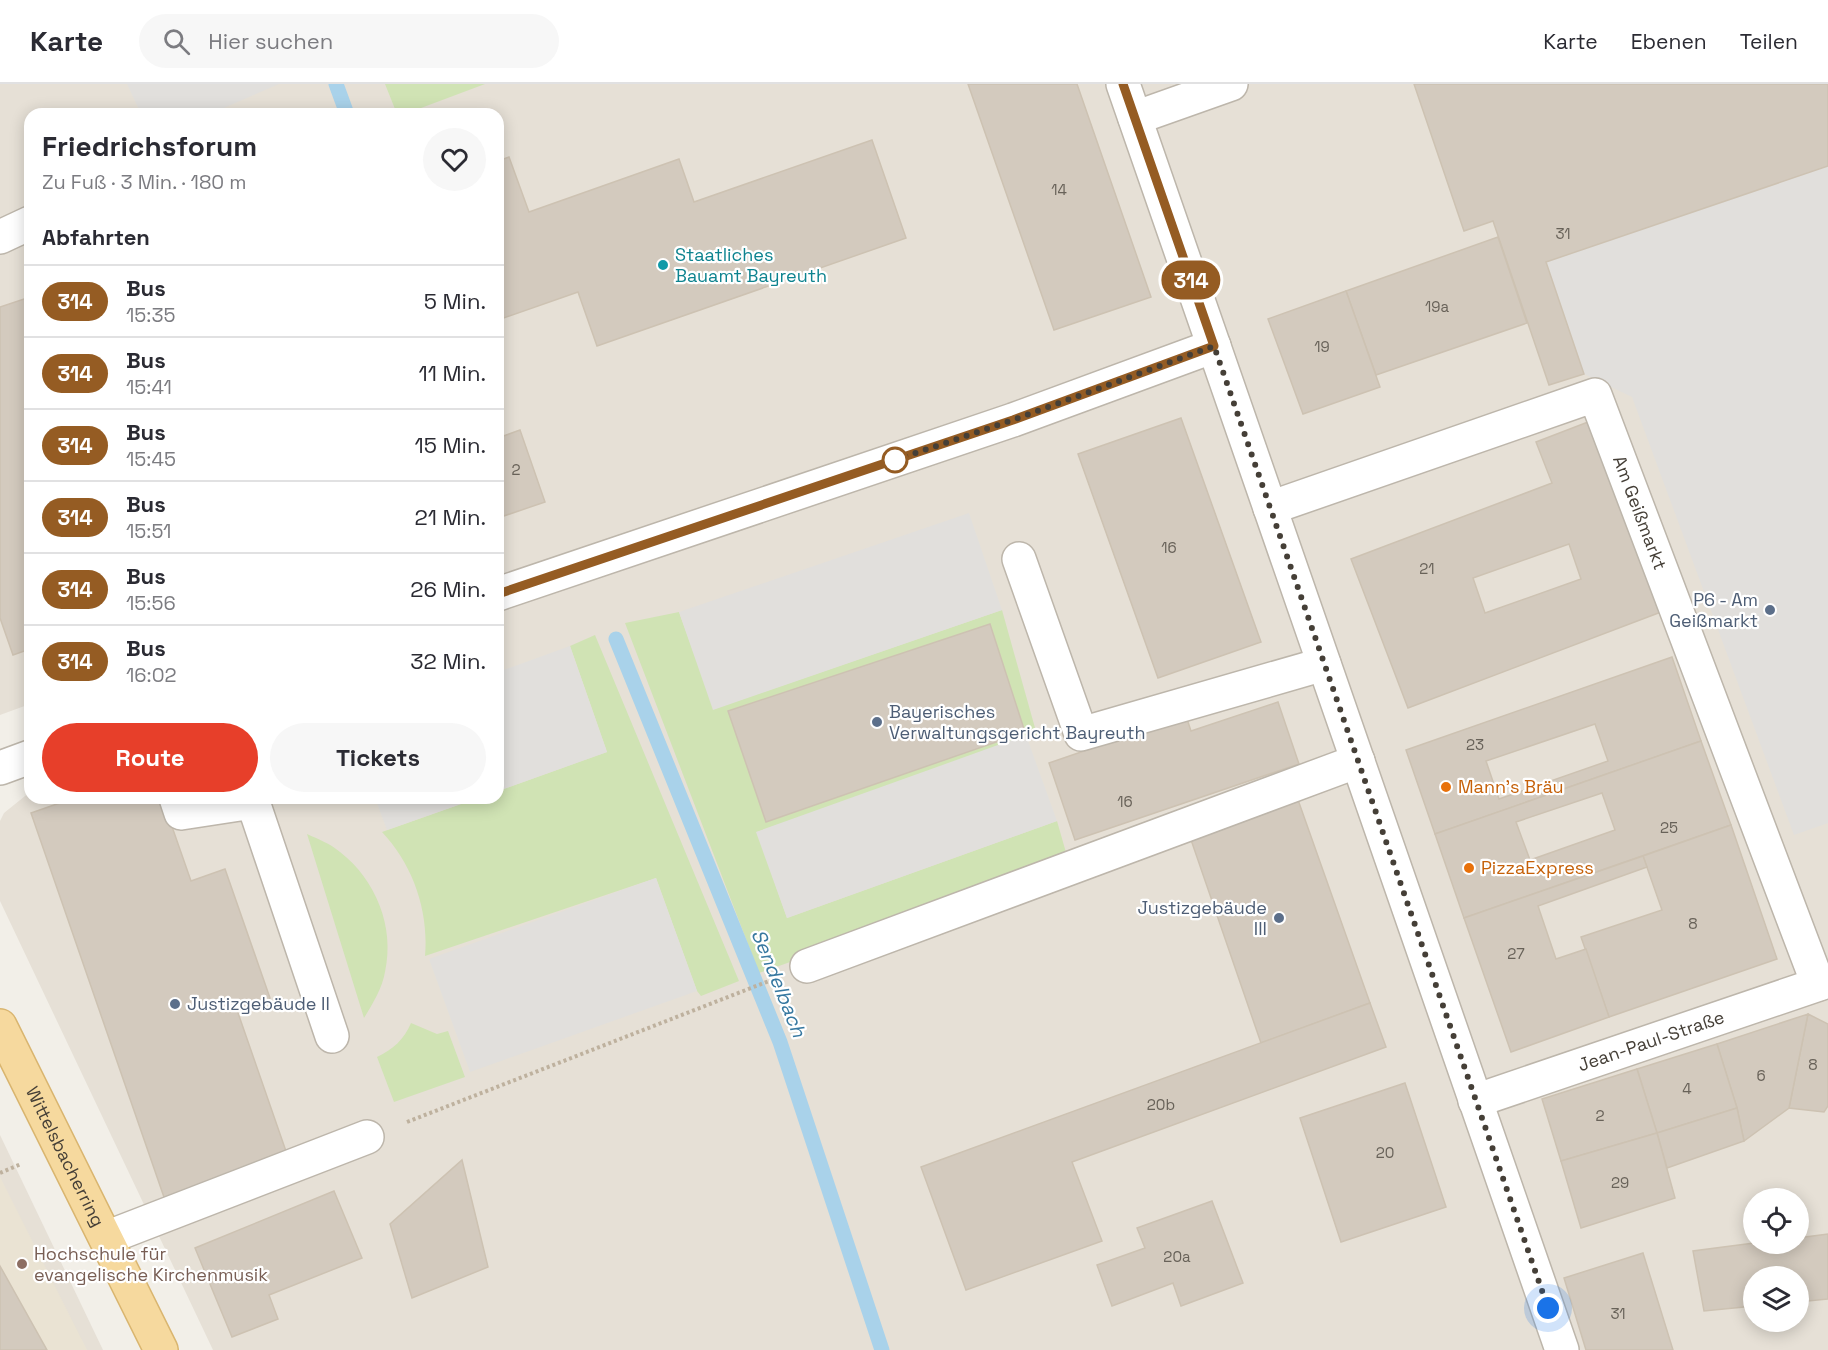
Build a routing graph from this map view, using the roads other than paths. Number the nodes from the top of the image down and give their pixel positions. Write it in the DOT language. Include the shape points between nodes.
graph roads {
  1 [pos="1123,84"];
  2 [pos="1232,84"];
  3 [pos="1135,118"];
  4 [pos="24,226"];
  5 [pos="0,237"];
  6 [pos="1214,346"];
  7 [pos="1270,508"];
  8 [pos="1019,559"];
  9 [pos="504,592"];
  10 [pos="1324,664"];
  11 [pos="24,759"];
  12 [pos="1358,761"];
  13 [pos="0,768"];
  14 [pos="178,804"];
  15 [pos="239,804"];
  16 [pos="253,804"];
  17 [pos="807,966"];
  18 [pos="1823,982"];
  19 [pos="0,1026"];
  20 [pos="332,1036"];
  21 [pos="1475,1101"];
  22 [pos="367,1137"];
  23 [pos="106,1238"];
  24 [pos="161,1350"];
  25 [pos="1563,1350"];
  1 -- 3 [label="street"];
  2 -- 3 [label="street"];
  3 -- 6 [label="street"];
  4 -- 5 [label="street"];
  6 -- 7 [label="street"];
  6 -- 9 [label="street" via="1002,424"];
  7 -- 10 [label="street"];
  7 -- 18 [label="street, Am Geißmarkt" via="1595,395"];
  8 -- 10 [label="street" via="1081,734"];
  10 -- 12 [label="street"];
  11 -- 13 [label="street"];
  12 -- 17 [label="street"];
  12 -- 21 [label="street"];
  14 -- 15 [label="street" via="181,813"];
  16 -- 20 [label="street"];
  18 -- 21 [label="street, Jean-Paul-Straße"];
  19 -- 23 [label="main road, Wittelsbacherring"];
  21 -- 25 [label="street"];
  22 -- 23 [label="street"];
  23 -- 24 [label="main road, Wittelsbacherring"];
}
